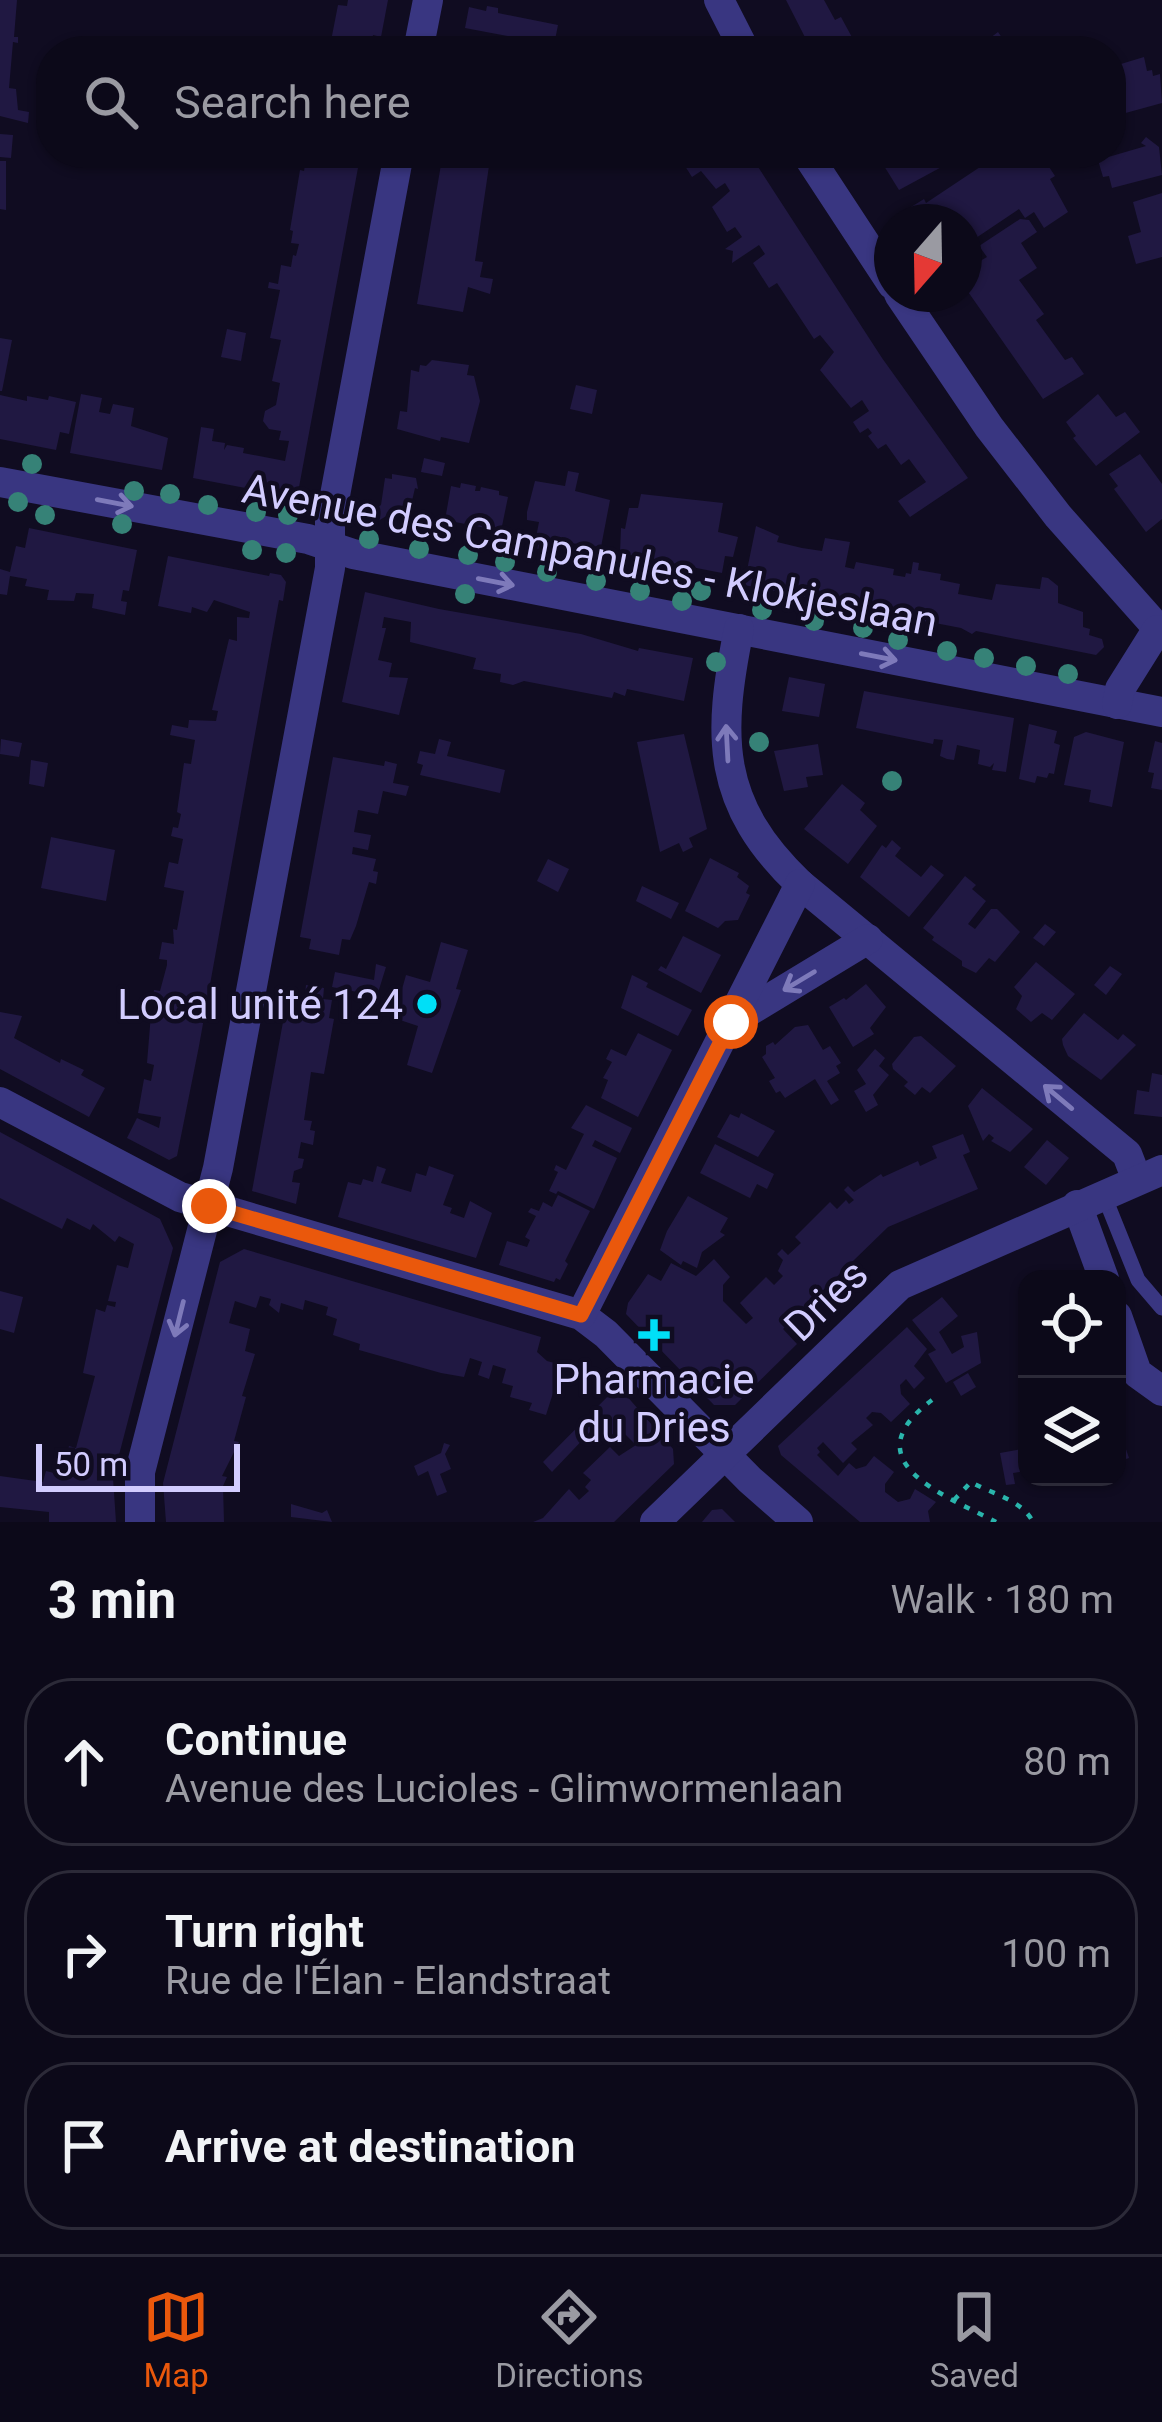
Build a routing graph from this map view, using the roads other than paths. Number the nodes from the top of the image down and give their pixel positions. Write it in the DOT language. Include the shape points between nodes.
graph roads {
  1 [pos="428,0"];
  2 [pos="719,0"];
  3 [pos="421,36"];
  4 [pos="737,36"];
  5 [pos="396,168"];
  6 [pos="816,168"];
  7 [pos="874,257"];
  8 [pos="911,312"];
  9 [pos="0,482"];
  10 [pos="330,546"];
  11 [pos="739,629"];
  12 [pos="1159,632"];
  13 [pos="1117,704"];
  14 [pos="1162,712"];
  15 [pos="800,884"];
  16 [pos="868,940"];
  17 [pos="731,1022"];
  18 [pos="0,1102"];
  19 [pos="1149,1175"];
  20 [pos="1090,1199"];
  21 [pos="209,1206"];
  22 [pos="1102,1270"];
  23 [pos="1162,1308"];
  24 [pos="581,1315"];
  25 [pos="1126,1342"];
  26 [pos="1162,1391"];
  27 [pos="728,1455"];
  28 [pos="140,1522"];
  29 [pos="655,1522"];
  30 [pos="798,1522"];
  1 -- 3 [label="street"];
  2 -- 4 [label="street"];
  5 -- 10 [label="street"];
  6 -- 7 [label="street"];
  8 -- 12 [label="street" via="989,427"];
  9 -- 10 [label="street, Avenue des Campanules - Klokjeslaan, one-way"];
  10 -- 11 [label="street, Avenue des Campanules - Klokjeslaan, one-way"];
  10 -- 21 [label="street"];
  11 -- 13 [label="street, Avenue des Campanules - Klokjeslaan, one-way"];
  15 -- 11 [label="street, one-way" via="766,850 737,799 725,708"];
  12 -- 13 [label="street"];
  13 -- 14 [label="street, Avenue des Campanules - Klokjeslaan"];
  15 -- 16 [label="street"];
  15 -- 17 [label="street"];
  16 -- 17 [label="street, one-way"];
  19 -- 16 [label="street, one-way"];
  17 -- 24 [label="street"];
  18 -- 21 [label="street"];
  19 -- 20 [label="street, Dries"];
  20 -- 22 [label="street"];
  20 -- 23 [label="lane"];
  20 -- 27 [label="street, Dries" via="900,1285"];
  21 -- 24 [label="street"];
  21 -- 28 [label="street, one-way" via="140,1472"];
  24 -- 27 [label="street"];
  25 -- 26 [label="street" via="1137,1373"];
  27 -- 29 [label="street, Dries"];
  27 -- 30 [label="street"];
}
